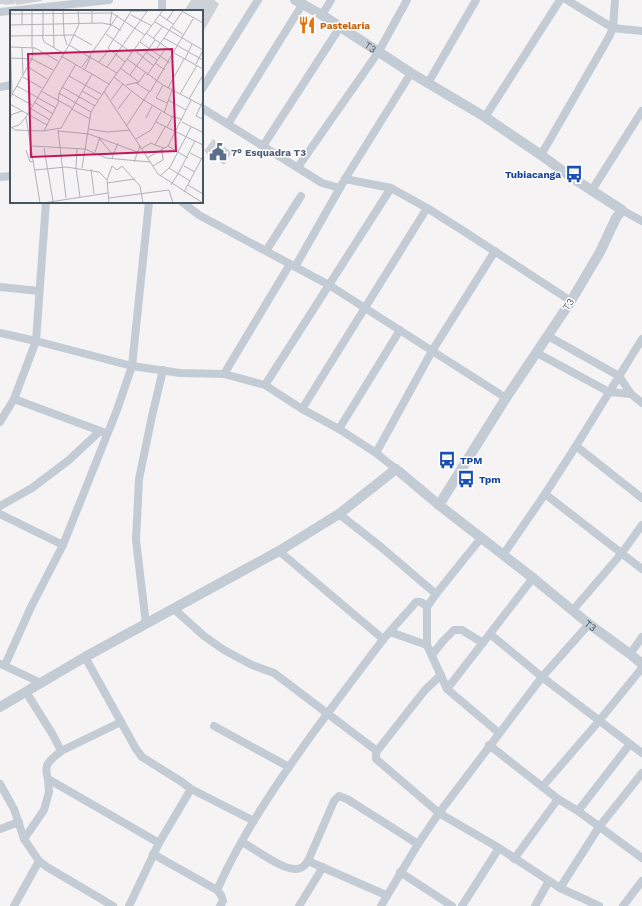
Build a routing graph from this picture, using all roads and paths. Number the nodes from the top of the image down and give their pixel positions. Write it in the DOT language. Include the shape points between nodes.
graph roads {
  1 [pos="109,0"];
  2 [pos="258,0"];
  3 [pos="331,0"];
  4 [pos="407,0"];
  5 [pos="476,0"];
  6 [pos="560,0"];
  7 [pos="567,0"];
  8 [pos="615,0"];
  9 [pos="299,2"];
  10 [pos="63,8"];
  11 [pos="32,10"];
  12 [pos="10,11"];
  13 [pos="0,12"];
  14 [pos="322,15"];
  15 [pos="340,27"];
  16 [pos="613,28"];
  17 [pos="642,31"];
  18 [pos="379,52"];
  19 [pos="411,72"];
  20 [pos="428,82"];
  21 [pos="10,85"];
  22 [pos="0,86"];
  23 [pos="203,87"];
  24 [pos="203,110"];
  25 [pos="642,111"];
  26 [pos="486,117"];
  27 [pos="228,124"];
  28 [pos="263,146"];
  29 [pos="541,155"];
  30 [pos="298,167"];
  31 [pos="10,176"];
  32 [pos="0,177"];
  33 [pos="345,179"];
  34 [pos="340,188"];
  35 [pos="391,188"];
  36 [pos="592,190"];
  37 [pos="301,196"];
  38 [pos="46,203"];
  39 [pos="149,203"];
  40 [pos="183,203"];
  41 [pos="427,208"];
  42 [pos="622,210"];
  43 [pos="642,220"];
  44 [pos="266,251"];
  45 [pos="496,252"];
  46 [pos="292,265"];
  47 [pos="329,285"];
  48 [pos="0,287"];
  49 [pos="39,291"];
  50 [pos="571,301"];
  51 [pos="365,308"];
  52 [pos="400,330"];
  53 [pos="0,333"];
  54 [pos="548,336"];
  55 [pos="642,339"];
  56 [pos="36,341"];
  57 [pos="432,351"];
  58 [pos="537,353"];
  59 [pos="132,366"];
  60 [pos="163,370"];
  61 [pos="224,374"];
  62 [pos="619,376"];
  63 [pos="266,385"];
  64 [pos="609,392"];
  65 [pos="631,394"];
  66 [pos="506,398"];
  67 [pos="14,399"];
  68 [pos="642,403"];
  69 [pos="302,409"];
  70 [pos="0,422"];
  71 [pos="339,429"];
  72 [pos="104,432"];
  73 [pos="576,446"];
  74 [pos="376,453"];
  75 [pos="396,469"];
  76 [pos="545,494"];
  77 [pos="642,498"];
  78 [pos="439,505"];
  79 [pos="0,506"];
  80 [pos="0,514"];
  81 [pos="339,514"];
  82 [pos="642,525"];
  83 [pos="481,538"];
  84 [pos="63,545"];
  85 [pos="279,551"];
  86 [pos="621,554"];
  87 [pos="503,555"];
  88 [pos="642,569"];
  89 [pos="533,578"];
  90 [pos="436,594"];
  91 [pos="427,607"];
  92 [pos="174,609"];
  93 [pos="574,610"];
  94 [pos="146,624"];
  95 [pos="589,624"];
  96 [pos="390,632"];
  97 [pos="490,634"];
  98 [pos="642,637"];
  99 [pos="383,640"];
  100 [pos="483,643"];
  101 [pos="427,644"];
  102 [pos="630,654"];
  103 [pos="432,656"];
  104 [pos="85,657"];
  105 [pos="642,664"];
  106 [pos="2,665"];
  107 [pos="642,668"];
  108 [pos="441,675"];
  109 [pos="542,677"];
  110 [pos="41,683"];
  111 [pos="447,689"];
  112 [pos="26,692"];
  113 [pos="0,707"];
  114 [pos="327,713"];
  115 [pos="599,721"];
  116 [pos="121,722"];
  117 [pos="214,726"];
  118 [pos="499,733"];
  119 [pos="630,744"];
  120 [pos="489,745"];
  121 [pos="61,751"];
  122 [pos="377,751"];
  123 [pos="642,753"];
  124 [pos="289,767"];
  125 [pos="642,773"];
  126 [pos="48,779"];
  127 [pos="0,784"];
  128 [pos="543,786"];
  129 [pos="191,789"];
  130 [pos="558,799"];
  131 [pos="578,811"];
  132 [pos="439,813"];
  133 [pos="254,821"];
  134 [pos="19,822"];
  135 [pos="599,827"];
  136 [pos="0,829"];
  137 [pos="24,839"];
  138 [pos="242,842"];
  139 [pos="159,843"];
  140 [pos="418,844"];
  141 [pos="498,848"];
  142 [pos="153,854"];
  143 [pos="642,858"];
  144 [pos="514,859"];
  145 [pos="39,861"];
  146 [pos="308,861"];
  147 [pos="323,867"];
  148 [pos="400,872"];
  149 [pos="549,881"];
  150 [pos="642,881"];
  151 [pos="560,888"];
  152 [pos="217,890"];
  153 [pos="386,895"];
  154 [pos="14,906"];
  155 [pos="113,906"];
  156 [pos="129,906"];
  157 [pos="220,906"];
  158 [pos="299,906"];
  159 [pos="380,906"];
  160 [pos="452,906"];
  161 [pos="462,906"];
  162 [pos="535,906"];
  163 [pos="599,906"];
  164 [pos="623,906"];
  1 -- 10 [label="street"];
  2 -- 23 [label="street"];
  3 -- 14 [label="street"];
  4 -- 18 [label="street"];
  5 -- 20 [label="street"];
  6 -- 26 [label="street"];
  7 -- 16 [label="street"];
  8 -- 16 [label="street"];
  9 -- 14 [label="street, T3"];
  9 -- 27 [label="street"];
  10 -- 11 [label="street"];
  12 -- 13 [label="street"];
  14 -- 15 [label="street, T3"];
  15 -- 18 [label="street, T3"];
  15 -- 28 [label="street"];
  16 -- 17 [label="street"];
  16 -- 29 [label="street"];
  18 -- 19 [label="street, T3"];
  18 -- 30 [label="street"];
  19 -- 20 [label="street, T3"];
  19 -- 33 [label="street"];
  20 -- 26 [label="street, T3"];
  21 -- 22 [label="street"];
  24 -- 27 [label="street"];
  25 -- 36 [label="street"];
  26 -- 29 [label="street, T3"];
  27 -- 28 [label="street"];
  28 -- 30 [label="street"];
  29 -- 36 [label="street, T3"];
  30 -- 34 [label="street" via="322,183"];
  31 -- 32 [label="street"];
  33 -- 34 [label="street"];
  33 -- 35 [label="street"];
  34 -- 46 [label="street"];
  35 -- 41 [label="street"];
  35 -- 47 [label="street"];
  36 -- 42 [label="street, T3"];
  37 -- 44 [label="street"];
  38 -- 49 [label="street"];
  39 -- 59 [label="street"];
  40 -- 44 [label="street" via="199,215"];
  41 -- 45 [label="street"];
  41 -- 51 [label="street"];
  42 -- 43 [label="street"];
  42 -- 50 [label="street, T3"];
  44 -- 46 [label="street"];
  45 -- 50 [label="street"];
  45 -- 57 [label="street"];
  46 -- 47 [label="street"];
  46 -- 61 [label="street"];
  47 -- 51 [label="street"];
  47 -- 63 [label="street"];
  48 -- 49 [label="street"];
  49 -- 56 [label="street"];
  50 -- 54 [label="street, T3"];
  51 -- 52 [label="street"];
  51 -- 69 [label="street"];
  52 -- 57 [label="street"];
  52 -- 71 [label="street"];
  53 -- 56 [label="street"];
  54 -- 58 [label="street, T3"];
  54 -- 62 [label="street"];
  55 -- 62 [label="street"];
  56 -- 59 [label="street"];
  56 -- 67 [label="street"];
  57 -- 66 [label="street"];
  57 -- 74 [label="street"];
  58 -- 64 [label="street"];
  58 -- 66 [label="street, T3"];
  59 -- 60 [label="street"];
  59 -- 72 [label="street" via="117,410"];
  60 -- 61 [label="street"];
  60 -- 94 [label="street" via="139,478 136,540"];
  61 -- 63 [label="street"];
  62 -- 64 [label="street"];
  62 -- 65 [label="street"];
  63 -- 69 [label="street"];
  64 -- 65 [label="street"];
  64 -- 73 [label="street"];
  65 -- 68 [label="street"];
  66 -- 78 [label="street, T3"];
  67 -- 70 [label="street"];
  67 -- 72 [label="street"];
  69 -- 71 [label="street"];
  71 -- 74 [label="street"];
  72 -- 79 [label="street" via="32,488"];
  72 -- 84 [label="street"];
  73 -- 76 [label="street"];
  73 -- 77 [label="street"];
  74 -- 75 [label="street"];
  75 -- 78 [label="street"];
  75 -- 81 [label="street"];
  76 -- 86 [label="street"];
  76 -- 87 [label="street"];
  78 -- 83 [label="street, T3"];
  80 -- 84 [label="street"];
  81 -- 85 [label="street"];
  81 -- 90 [label="street"];
  82 -- 86 [label="street"];
  83 -- 87 [label="street, T3"];
  83 -- 90 [label="street"];
  84 -- 106 [label="street"];
  85 -- 92 [label="street"];
  85 -- 99 [label="street"];
  86 -- 88 [label="street"];
  86 -- 93 [label="street"];
  87 -- 89 [label="street, T3"];
  89 -- 93 [label="street, T3"];
  89 -- 97 [label="street"];
  90 -- 91 [label="street"];
  91 -- 96 [label="street" via="422,602 416,602"];
  91 -- 101 [label="street"];
  92 -- 94 [label="street"];
  92 -- 114 [label="street" via="224,650 274,673"];
  93 -- 95 [label="street, T3"];
  94 -- 104 [label="street"];
  95 -- 102 [label="street, T3"];
  95 -- 109 [label="street"];
  96 -- 99 [label="street"];
  96 -- 101 [label="street"];
  97 -- 100 [label="street"];
  97 -- 109 [label="street"];
  98 -- 102 [label="street"];
  99 -- 114 [label="street"];
  100 -- 103 [label="street" via="462,630 454,630"];
  100 -- 111 [label="street"];
  101 -- 103 [label="street"];
  102 -- 105 [label="street, T3"];
  103 -- 108 [label="street"];
  104 -- 110 [label="street"];
  104 -- 116 [label="street"];
  106 -- 110 [label="street"];
  107 -- 115 [label="street"];
  108 -- 111 [label="street"];
  108 -- 122 [label="street"];
  109 -- 115 [label="street"];
  109 -- 118 [label="street"];
  110 -- 112 [label="street"];
  111 -- 118 [label="street"];
  112 -- 113 [label="street"];
  112 -- 121 [label="street"];
  114 -- 122 [label="street"];
  114 -- 124 [label="street"];
  115 -- 119 [label="street"];
  115 -- 128 [label="street"];
  116 -- 121 [label="street"];
  116 -- 129 [label="street" via="142,757"];
  117 -- 124 [label="street"];
  118 -- 120 [label="street"];
  119 -- 123 [label="street"];
  119 -- 131 [label="street"];
  120 -- 128 [label="street"];
  120 -- 132 [label="street"];
  121 -- 126 [label="street" via="46,766"];
  122 -- 132 [label="street" via="376,759"];
  124 -- 133 [label="street"];
  125 -- 135 [label="street"];
  126 -- 137 [label="street" via="49,792 44,810"];
  126 -- 139 [label="street"];
  127 -- 134 [label="street"];
  128 -- 130 [label="street"];
  129 -- 133 [label="street"];
  129 -- 139 [label="street"];
  130 -- 131 [label="street"];
  130 -- 144 [label="street"];
  131 -- 135 [label="street"];
  132 -- 140 [label="street"];
  132 -- 141 [label="street"];
  133 -- 138 [label="street"];
  134 -- 136 [label="street"];
  134 -- 137 [label="street"];
  135 -- 143 [label="street"];
  135 -- 151 [label="street"];
  137 -- 145 [label="street"];
  138 -- 146 [label="street" via="287,868 297,870"];
  138 -- 152 [label="street"];
  139 -- 142 [label="street"];
  140 -- 146 [label="street" via="339,796 334,801"];
  140 -- 148 [label="street"];
  141 -- 144 [label="street"];
  141 -- 161 [label="street"];
  142 -- 152 [label="street"];
  142 -- 156 [label="street"];
  144 -- 149 [label="street"];
  145 -- 154 [label="street"];
  145 -- 155 [label="street"];
  146 -- 147 [label="street"];
  147 -- 153 [label="street"];
  147 -- 158 [label="street"];
  148 -- 153 [label="street"];
  148 -- 160 [label="street"];
  149 -- 151 [label="street"];
  149 -- 162 [label="street"];
  150 -- 164 [label="street"];
  151 -- 163 [label="street"];
  152 -- 157 [label="street" via="223,901"];
  153 -- 159 [label="street"];
}
